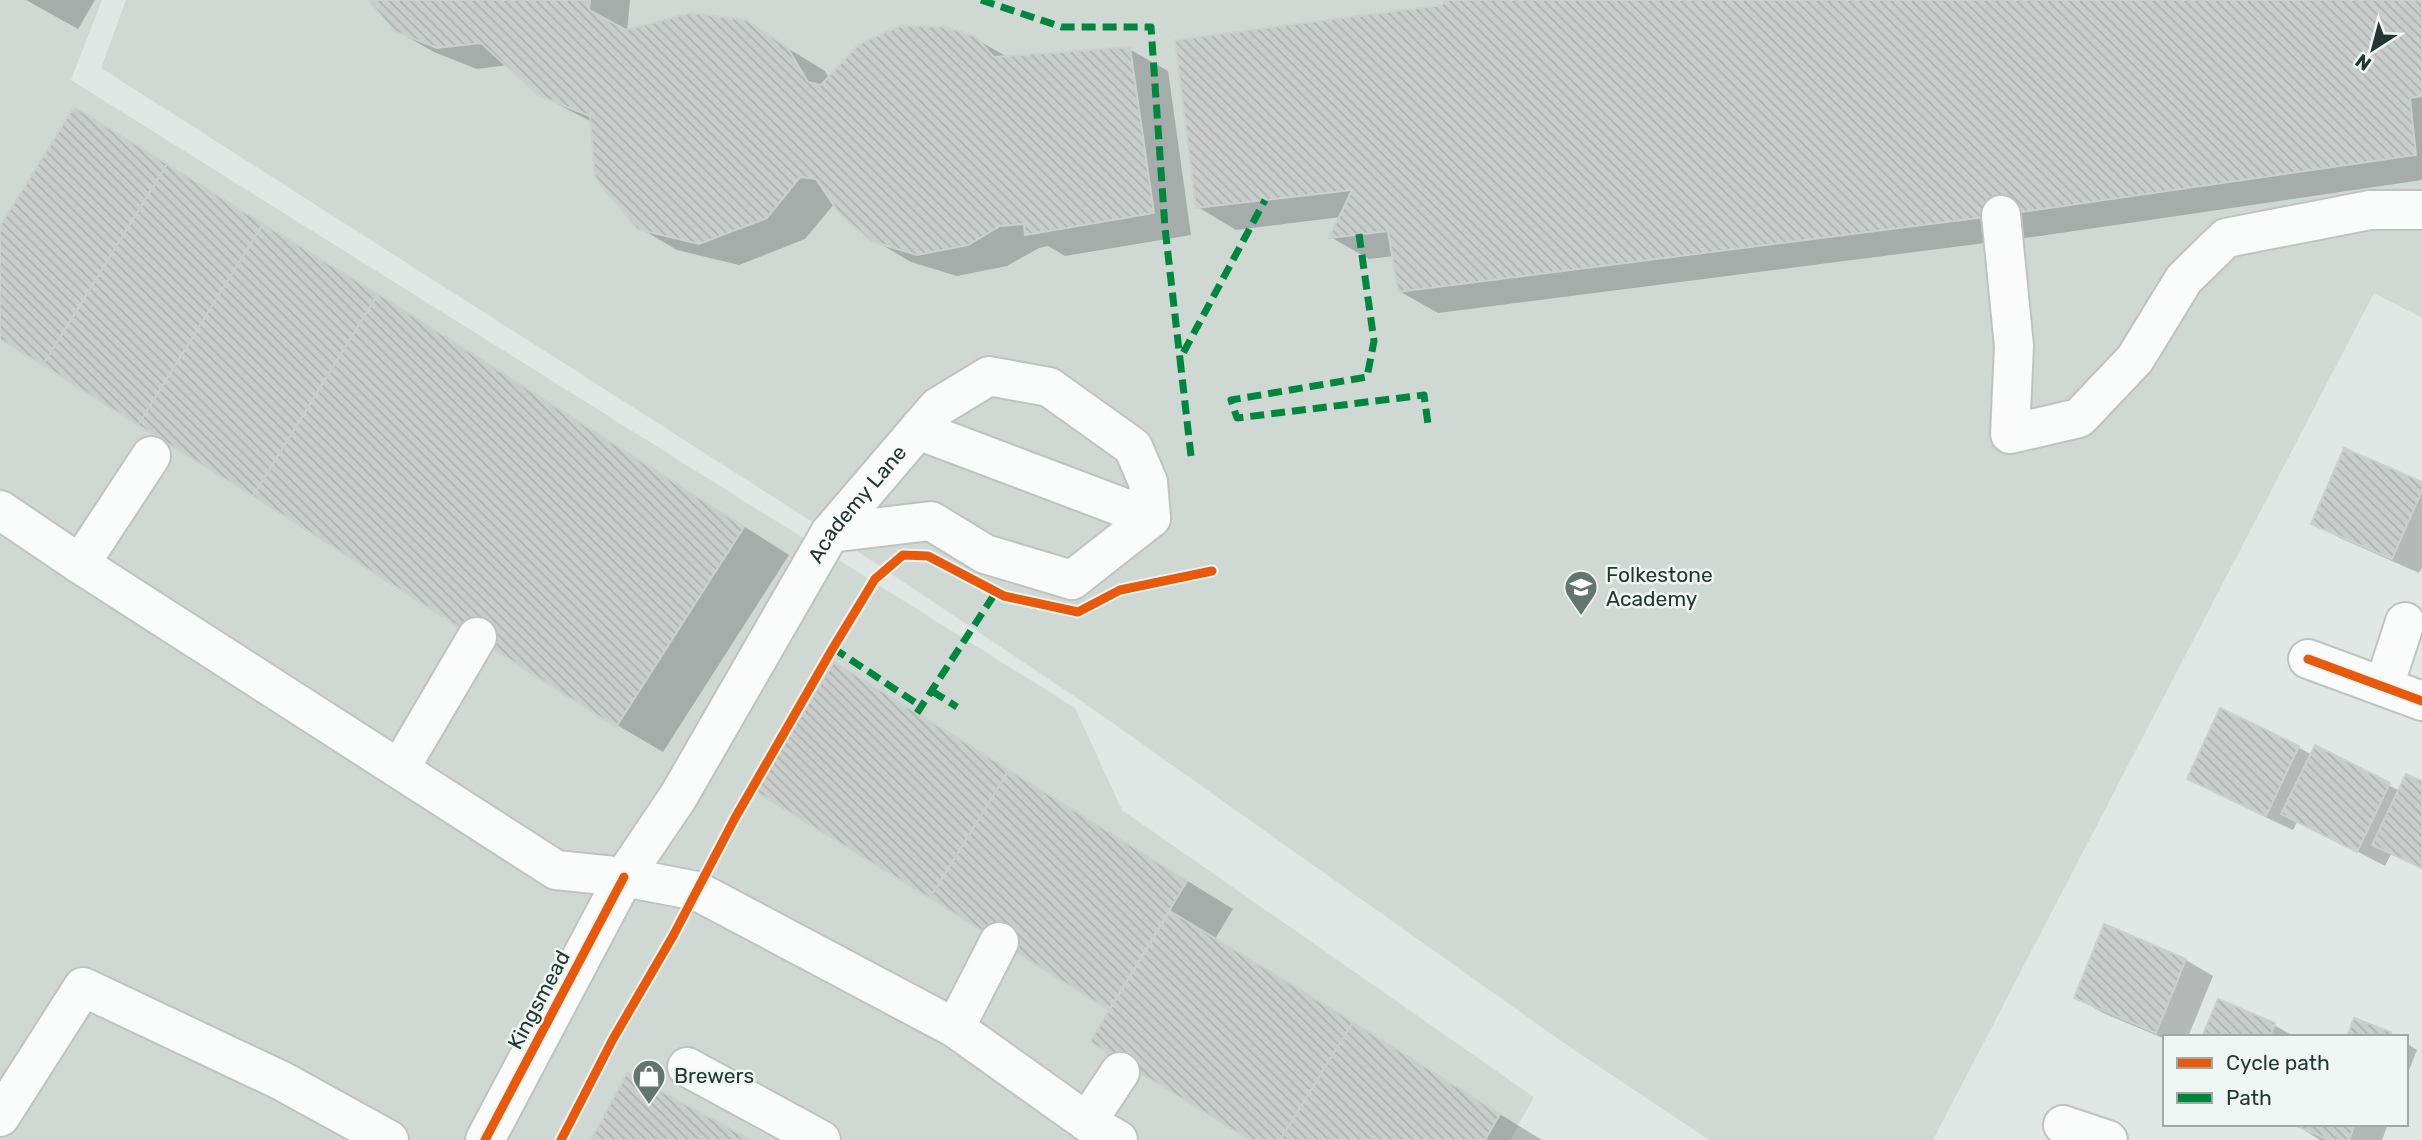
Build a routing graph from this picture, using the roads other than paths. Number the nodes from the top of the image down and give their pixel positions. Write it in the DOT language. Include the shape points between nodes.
graph roads {
  1 [pos="2422,210"];
  2 [pos="2001,215"];
  3 [pos="918,430"];
  4 [pos="151,456"];
  5 [pos="0,510"];
  6 [pos="1151,518"];
  7 [pos="830,533"];
  8 [pos="80,565"];
  9 [pos="2405,622"];
  10 [pos="477,638"];
  11 [pos="2308,659"];
  12 [pos="2384,686"];
  13 [pos="2422,701"];
  14 [pos="400,768"];
  15 [pos="678,797"];
  16 [pos="624,877"];
  17 [pos="999,942"];
  18 [pos="955,1028"];
  19 [pos="687,1067"];
  20 [pos="1120,1072"];
  21 [pos="0,1117"];
  22 [pos="2063,1125"];
  23 [pos="1103,1131"];
  24 [pos="388,1140"];
  25 [pos="485,1140"];
  26 [pos="821,1140"];
  27 [pos="2108,1140"];
  1 -- 2 [label="street" via="2370,210 2226,238 2184,279 2135,359 2079,418 2010,434 2014,346"];
  3 -- 6 [label="street, Academy Lane"];
  3 -- 6 [label="street" via="938,407 989,376 1049,387 1133,447 1148,482"];
  3 -- 7 [label="street, Academy Lane"];
  4 -- 8 [label="street"];
  5 -- 8 [label="street"];
  6 -- 7 [label="street" via="1072,580 985,554 931,521"];
  7 -- 15 [label="street, Academy Lane"];
  8 -- 14 [label="street"];
  9 -- 12 [label="street"];
  10 -- 14 [label="street"];
  11 -- 12 [label="street"];
  12 -- 13 [label="street"];
  14 -- 16 [label="street" via="556,870"];
  15 -- 16 [label="street, Kingsmead"];
  16 -- 18 [label="street" via="697,891"];
  16 -- 25 [label="street, Kingsmead"];
  17 -- 18 [label="street"];
  18 -- 23 [label="street"];
  19 -- 26 [label="street"];
  20 -- 23 [label="street"];
  21 -- 24 [label="street" via="83,987 282,1081"];
  22 -- 27 [label="street"];
}
